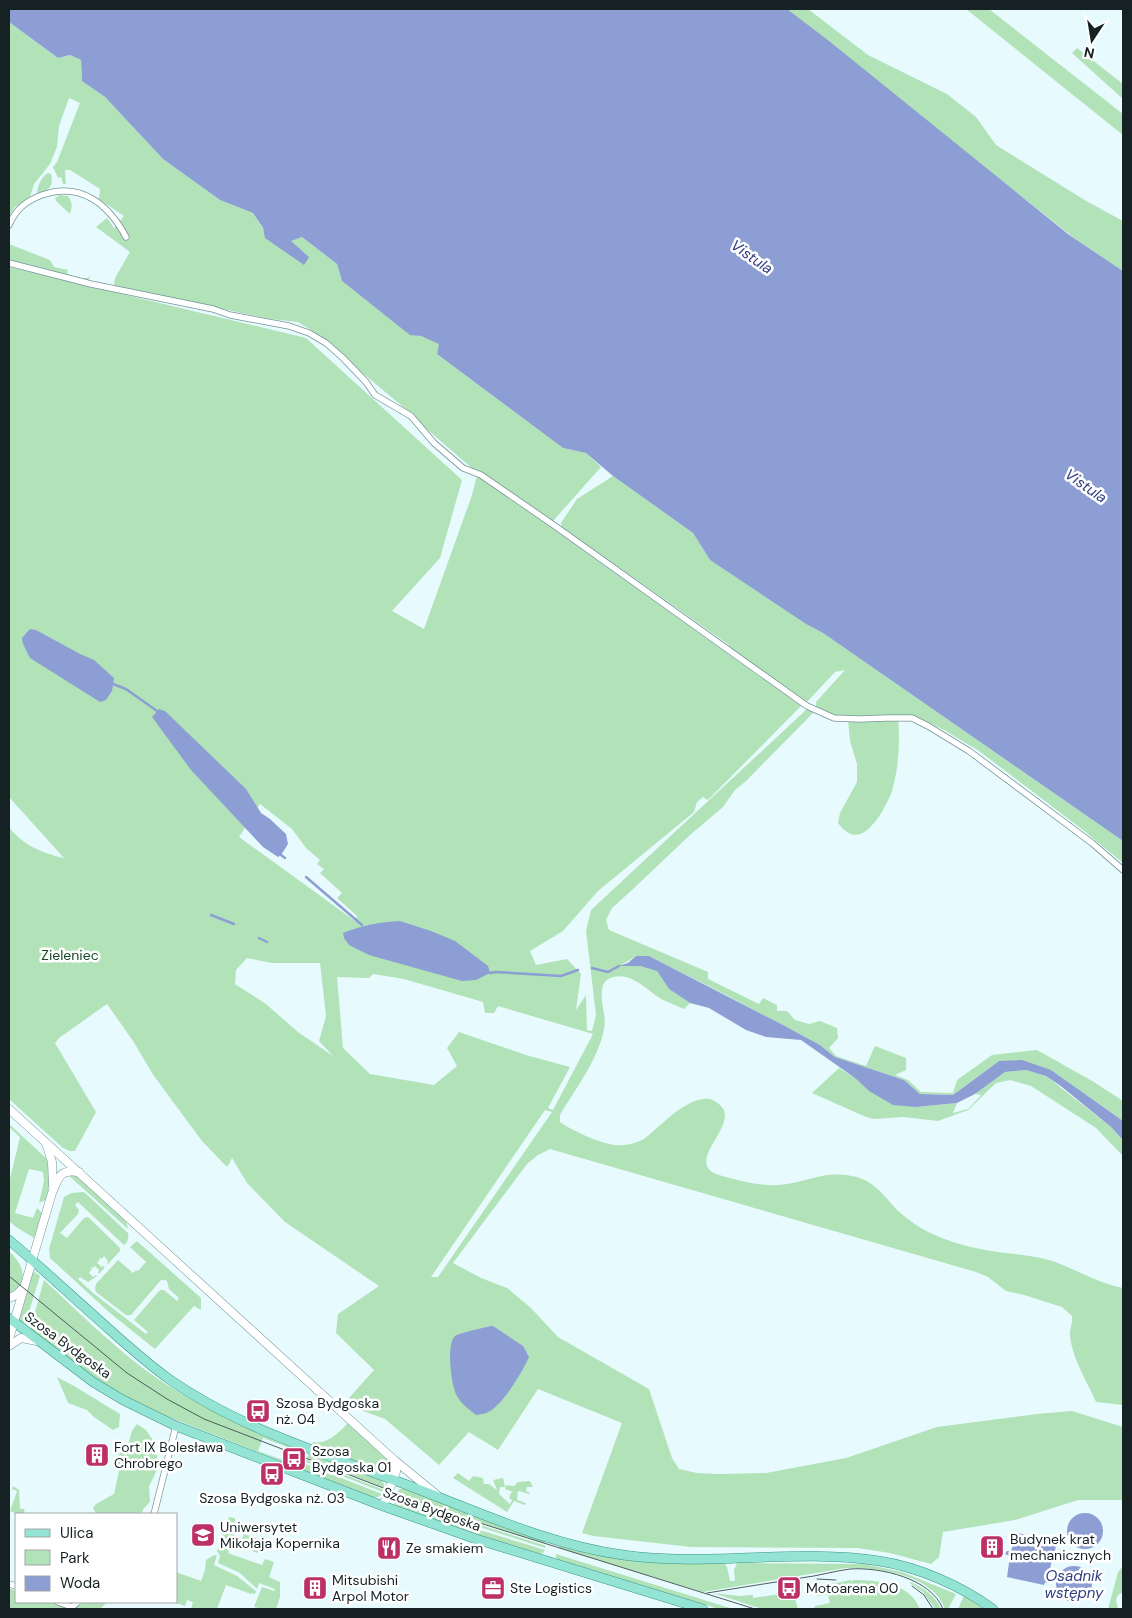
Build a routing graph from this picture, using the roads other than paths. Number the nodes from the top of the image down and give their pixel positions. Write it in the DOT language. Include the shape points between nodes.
graph roads {
  1 [pos="9,225"];
  2 [pos="126,237"];
  3 [pos="9,263"];
  4 [pos="1123,870"];
  5 [pos="9,1109"];
  6 [pos="46,1142"];
  7 [pos="79,1172"];
  8 [pos="52,1193"];
  9 [pos="9,1240"];
  10 [pos="32,1260"];
  11 [pos="25,1284"];
  12 [pos="9,1298"];
  13 [pos="11,1320"];
  14 [pos="9,1339"];
  15 [pos="37,1341"];
  16 [pos="9,1346"];
  17 [pos="176,1426"];
  18 [pos="394,1459"];
  19 [pos="393,1480"];
  20 [pos="440,1498"];
  21 [pos="383,1506"];
  22 [pos="154,1513"];
  23 [pos="61,1603"];
  24 [pos="77,1603"];
  25 [pos="703,1609"];
  26 [pos="993,1609"];
  1 -- 2 [label="street" via="13,214 23,204 62,190 83,195 102,205 112,214"];
  3 -- 4 [label="street" via="309,332 343,358 375,395 411,416 434,443 463,468 481,475 556,526 807,706 834,718 912,718 928,726 1000,774"];
  5 -- 6 [label="street, Szosa Bydgoska"];
  6 -- 7 [label="street, Szosa Bydgoska"];
  6 -- 8 [label="street" via="53,1169"];
  7 -- 8 [label="street" via="63,1172"];
  7 -- 18 [label="street, Szosa Bydgoska"];
  8 -- 10 [label="street"];
  9 -- 10 [label="main road, Szosa Bydgoska"];
  10 -- 11 [label="street"];
  10 -- 19 [label="main road, Szosa Bydgoska" via="145,1361 198,1398 250,1425"];
  11 -- 12 [label="street"];
  11 -- 13 [label="street"];
  13 -- 14 [label="street"];
  13 -- 15 [label="main road, Szosa Bydgoska"];
  15 -- 16 [label="street" via="21,1338"];
  15 -- 17 [label="main road, Szosa Bydgoska" via="93,1382"];
  17 -- 21 [label="main road, Szosa Bydgoska"];
  17 -- 22 [label="street"];
  18 -- 19 [label="street, Szosa Bydgoska"];
  18 -- 20 [label="street, Szosa Bydgoska"];
  19 -- 20 [label="main road, Szosa Bydgoska"];
  19 -- 21 [label="street"];
  20 -- 26 [label="main road, Szosa Bydgoska" via="554,1539 625,1556 834,1557 881,1561 942,1581"];
  21 -- 25 [label="main road, Szosa Bydgoska" via="476,1539"];
  23 -- 24 [label="street" via="72,1607"];
}
